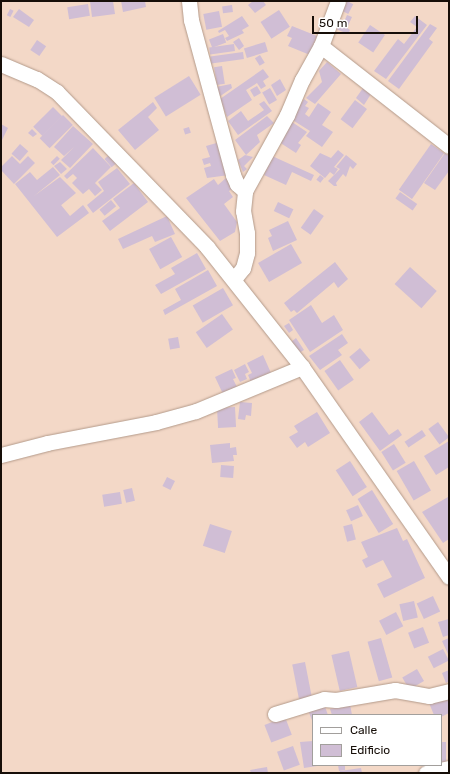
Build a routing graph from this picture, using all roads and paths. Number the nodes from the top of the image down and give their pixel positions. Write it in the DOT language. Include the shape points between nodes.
graph roads {
  1 [pos="189,1"];
  2 [pos="338,1"];
  3 [pos="321,46"];
  4 [pos="1,64"];
  5 [pos="449,146"];
  6 [pos="245,191"];
  7 [pos="234,279"];
  8 [pos="302,367"];
  9 [pos="1,455"];
  10 [pos="449,577"];
  11 [pos="449,691"];
  12 [pos="275,714"];
  13 [pos="449,768"];
  14 [pos="426,773"];
  1 -- 6 [label="street" via="191,20 233,175 237,184"];
  2 -- 3 [label="street"];
  3 -- 5 [label="street"];
  3 -- 6 [label="street" via="274,140"];
  4 -- 7 [label="street" via="37,79 57,92 172,209"];
  6 -- 7 [label="street" via="243,211 247,254 243,268"];
  7 -- 8 [label="street"];
  8 -- 9 [label="street" via="196,411"];
  8 -- 10 [label="street"];
  11 -- 12 [label="street" via="429,696 395,690 336,700 324,699"];
  13 -- 14 [label="street"];
}
